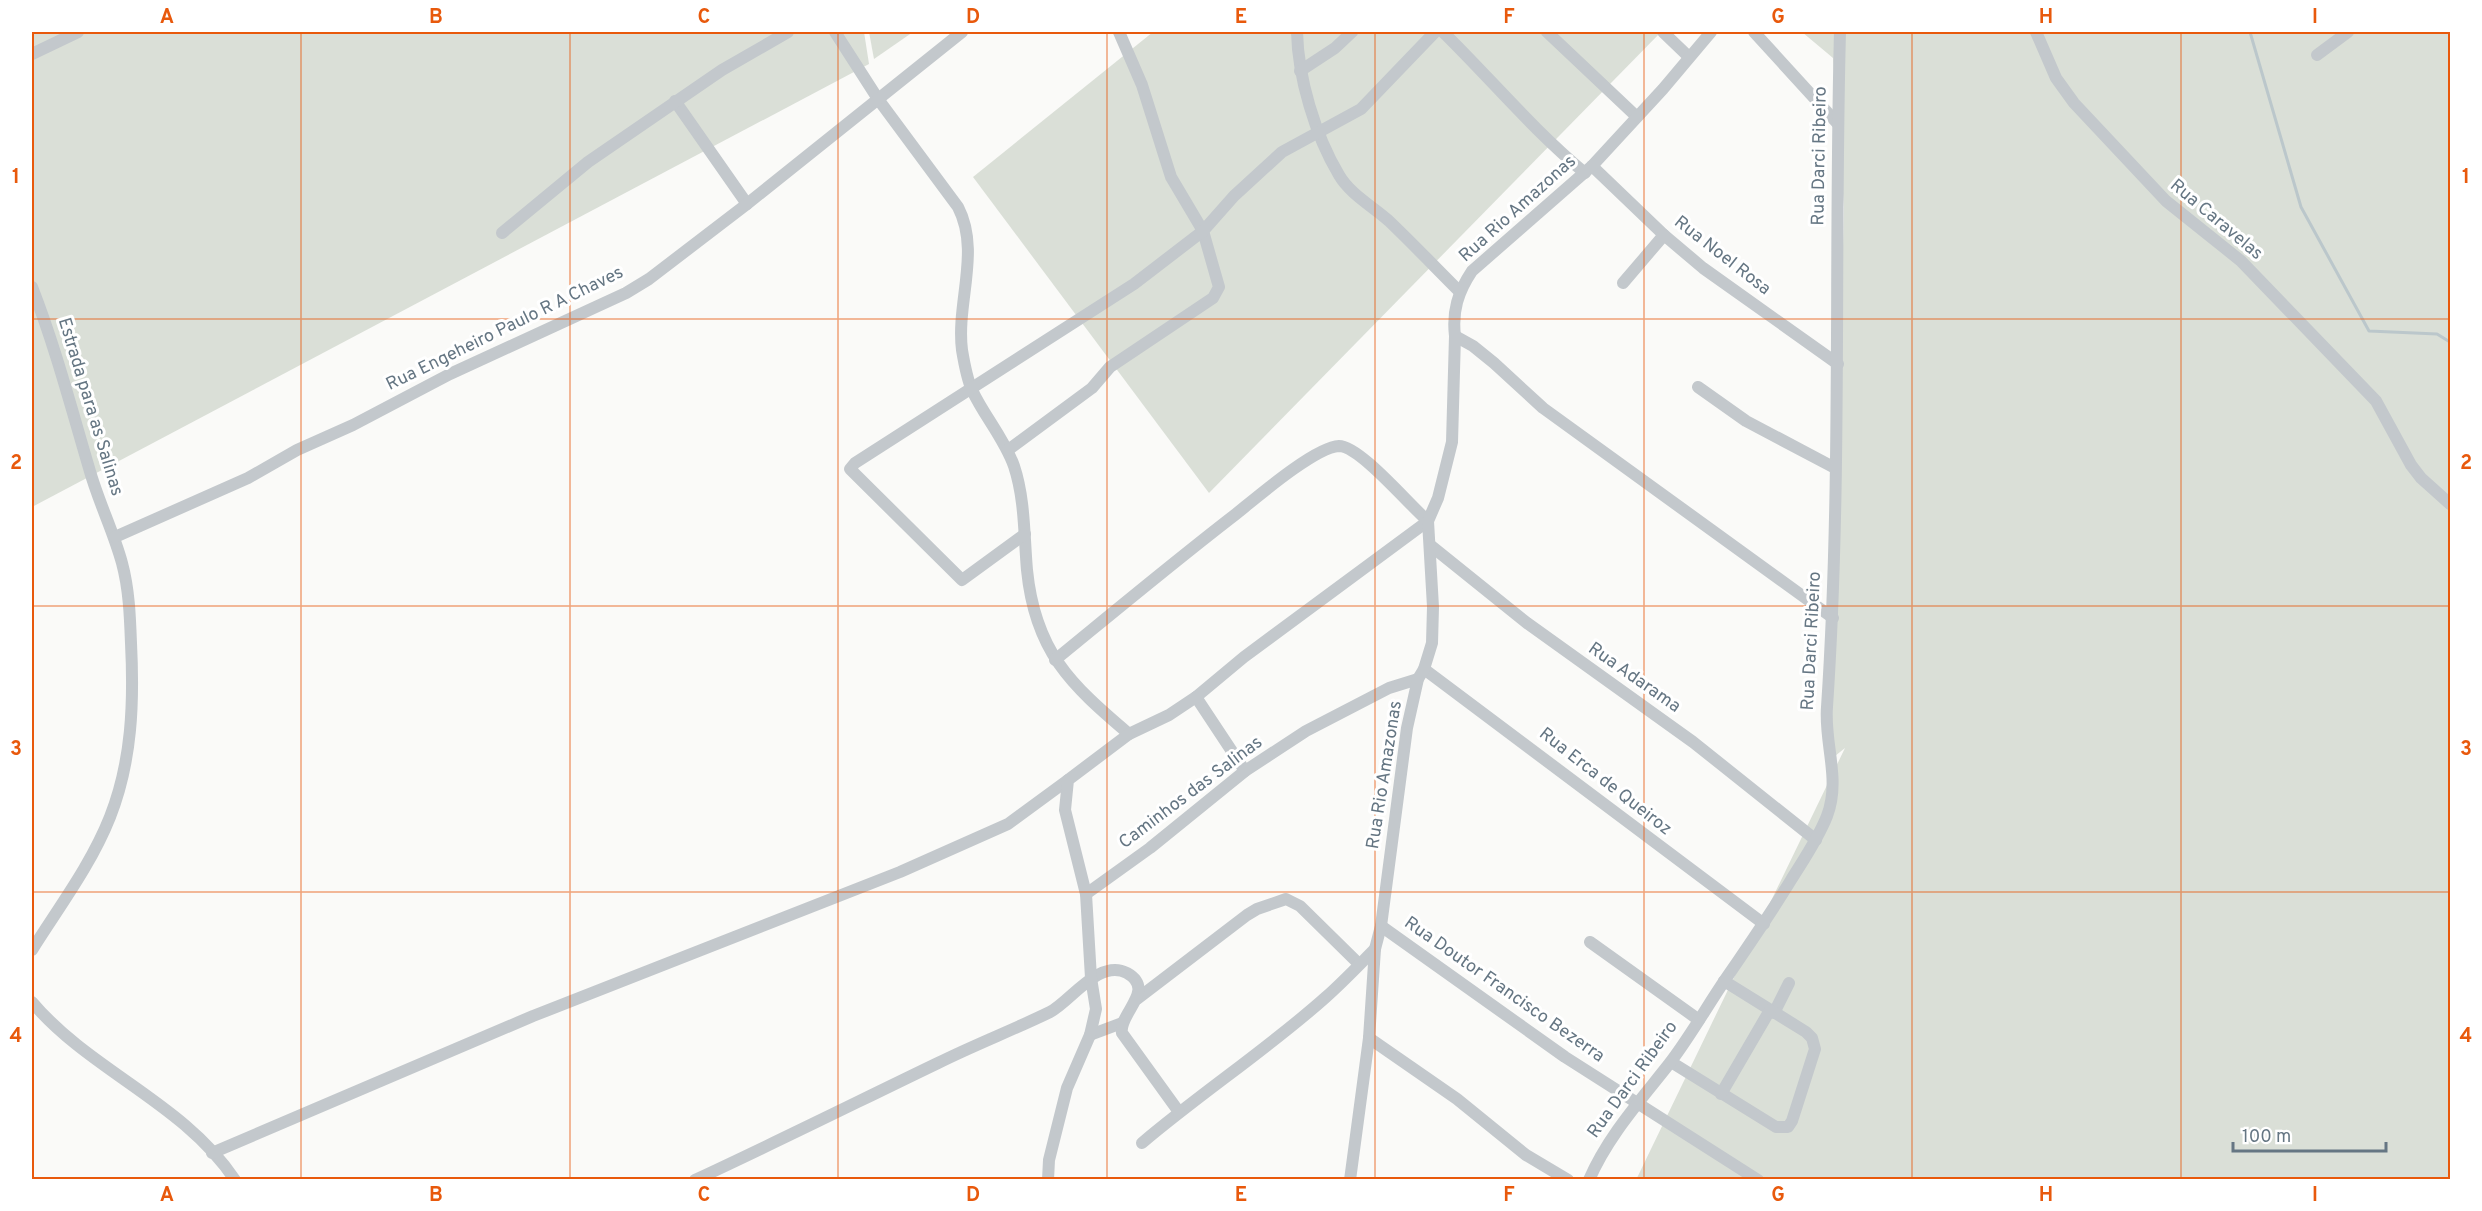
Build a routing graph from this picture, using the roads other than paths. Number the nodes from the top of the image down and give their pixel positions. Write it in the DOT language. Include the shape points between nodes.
graph roads {
  1 [pos="78,32"];
  2 [pos="788,32"];
  3 [pos="835,32"];
  4 [pos="962,32"];
  5 [pos="1119,32"];
  6 [pos="1297,32"];
  7 [pos="1352,32"];
  8 [pos="1435,32"];
  9 [pos="1443,32"];
  10 [pos="1547,32"];
  11 [pos="1664,32"];
  12 [pos="1711,32"];
  13 [pos="1754,32"];
  14 [pos="1840,32"];
  15 [pos="2036,32"];
  16 [pos="2348,32"];
  17 [pos="32,54"];
  18 [pos="2317,55"];
  19 [pos="1689,57"];
  20 [pos="1300,72"];
  21 [pos="878,99"];
  22 [pos="675,101"];
  23 [pos="1637,117"];
  24 [pos="1838,124"];
  25 [pos="1318,132"];
  26 [pos="1588,170"];
  27 [pos="747,204"];
  28 [pos="1203,231"];
  29 [pos="502,233"];
  30 [pos="1664,235"];
  31 [pos="1623,283"];
  32 [pos="32,287"];
  33 [pos="1460,292"];
  34 [pos="1455,336"];
  35 [pos="1838,364"];
  36 [pos="1698,387"];
  37 [pos="972,389"];
  38 [pos="1008,450"];
  39 [pos="1835,468"];
  40 [pos="2451,504"];
  41 [pos="1428,521"];
  42 [pos="1025,534"];
  43 [pos="115,537"];
  44 [pos="1431,545"];
  45 [pos="1833,618"];
  46 [pos="1055,660"];
  47 [pos="1421,674"];
  48 [pos="1196,697"];
  49 [pos="1129,734"];
  50 [pos="1245,771"];
  51 [pos="1068,780"];
  52 [pos="1816,840"];
  53 [pos="1086,894"];
  54 [pos="1764,924"];
  55 [pos="1381,926"];
  56 [pos="1590,942"];
  57 [pos="1375,949"];
  58 [pos="32,950"];
  59 [pos="1359,964"];
  60 [pos="1091,978"];
  61 [pos="1724,981"];
  62 [pos="1789,983"];
  63 [pos="1137,999"];
  64 [pos="32,1002"];
  65 [pos="1772,1011"];
  66 [pos="1699,1020"];
  67 [pos="1122,1023"];
  68 [pos="1090,1035"];
  69 [pos="1369,1038"];
  70 [pos="1671,1062"];
  71 [pos="1721,1094"];
  72 [pos="1637,1102"];
  73 [pos="1179,1112"];
  74 [pos="1142,1143"];
  75 [pos="212,1153"];
  76 [pos="1353,1178"];
  77 [pos="235,1179"];
  78 [pos="695,1179"];
  79 [pos="1048,1179"];
  80 [pos="1568,1179"];
  81 [pos="1589,1179"];
  82 [pos="1758,1179"];
  1 -- 17 [label="street"];
  2 -- 22 [label="street"];
  3 -- 21 [label="street"];
  4 -- 21 [label="street, Rua Engeheiro Paulo R A Chaves"];
  5 -- 28 [label="street" via="1142,85 1171,177"];
  6 -- 20 [label="street"];
  7 -- 20 [label="street"];
  8 -- 25 [label="street" via="1361,109"];
  9 -- 26 [label="street, Rua Noel Rosa" via="1537,130"];
  10 -- 23 [label="street"];
  11 -- 19 [label="street"];
  12 -- 19 [label="street, Rua Rio Amazonas"];
  13 -- 24 [label="street"];
  14 -- 24 [label="street, Rua Darci Ribeiro"];
  15 -- 40 [label="street, Rua Caravelas" via="2056,78 2074,103 2166,201 2241,261 2376,401 2421,478"];
  16 -- 18 [label="street"];
  19 -- 23 [label="street, Rua Rio Amazonas"];
  20 -- 25 [label="street"];
  21 -- 27 [label="street, Rua Engeheiro Paulo R A Chaves"];
  21 -- 37 [label="street" via="966,221 968,245 961,325 962,351"];
  22 -- 27 [label="street"];
  22 -- 29 [label="street" via="564,180"];
  23 -- 26 [label="street, Rua Rio Amazonas"];
  24 -- 35 [label="street, Rua Darci Ribeiro"];
  25 -- 28 [label="street" via="1282,152"];
  25 -- 33 [label="street" via="1339,175 1352,191 1410,240"];
  26 -- 30 [label="street, Rua Noel Rosa"];
  26 -- 33 [label="street, Rua Rio Amazonas" via="1472,271"];
  27 -- 43 [label="street, Rua Engeheiro Paulo R A Chaves" via="626,293 450,374 248,478"];
  28 -- 37 [label="street" via="1134,284"];
  28 -- 38 [label="street" via="1219,287 1213,298 1110,367 1092,388"];
  30 -- 31 [label="street"];
  30 -- 35 [label="street, Rua Noel Rosa" via="1703,268"];
  32 -- 43 [label="street, Estrada para as Salinas" via="96,491"];
  33 -- 34 [label="street, Rua Rio Amazonas"];
  34 -- 41 [label="street, Rua Rio Amazonas" via="1452,442"];
  34 -- 45 [label="street" via="1473,346 1544,408"];
  35 -- 39 [label="street, Rua Darci Ribeiro"];
  36 -- 39 [label="street" via="1746,421"];
  37 -- 38 [label="street"];
  37 -- 42 [label="street" via="850,469 962,580"];
  38 -- 42 [label="street" via="1021,495"];
  39 -- 45 [label="street, Rua Darci Ribeiro"];
  41 -- 44 [label="street, Rua Rio Amazonas"];
  41 -- 46 [label="street" via="1353,451 1339,446 1321,452 1280,479"];
  41 -- 48 [label="street"];
  42 -- 46 [label="street" via="1033,611"];
  43 -- 58 [label="street, Estrada para as Salinas" via="129,602 133,680 132,726 125,770 110,818 90,860"];
  44 -- 47 [label="street, Rua Rio Amazonas" via="1433,626"];
  44 -- 52 [label="street, Rua Adarama" via="1534,629 1693,742"];
  45 -- 52 [label="street, Rua Darci Ribeiro" via="1826,714 1833,794"];
  46 -- 49 [label="street" via="1067,678"];
  47 -- 50 [label="street, Caminhos das Salinas" via="1341,711"];
  47 -- 54 [label="street, Rua Erca de Queiroz"];
  47 -- 55 [label="street, Rua Rio Amazonas" via="1404,749"];
  48 -- 49 [label="street"];
  48 -- 50 [label="street"];
  49 -- 51 [label="street"];
  50 -- 53 [label="street, Caminhos das Salinas"];
  51 -- 53 [label="street" via="1067,824"];
  51 -- 75 [label="street" via="1008,824 900,872 533,1016"];
  52 -- 54 [label="street, Rua Darci Ribeiro"];
  53 -- 60 [label="street"];
  54 -- 61 [label="street, Rua Darci Ribeiro"];
  55 -- 57 [label="street, Rua Rio Amazonas"];
  55 -- 72 [label="street, Rua Doutor Francisco Bezerra" via="1565,1057"];
  56 -- 66 [label="street"];
  57 -- 59 [label="street"];
  57 -- 69 [label="street, Rua Rio Amazonas"];
  59 -- 63 [label="street" via="1300,906 1286,898 1247,915"];
  59 -- 73 [label="street" via="1327,997"];
  60 -- 63 [label="street" via="1123,972 1134,980"];
  60 -- 68 [label="street" via="1096,1008"];
  60 -- 78 [label="street" via="1057,1009"];
  61 -- 65 [label="street"];
  61 -- 66 [label="street, Rua Darci Ribeiro"];
  62 -- 65 [label="street"];
  63 -- 67 [label="street"];
  64 -- 75 [label="street" via="76,1043 182,1122"];
  65 -- 71 [label="street"];
  65 -- 71 [label="street" via="1806,1032 1815,1043 1792,1121 1788,1127 1776,1127"];
  66 -- 70 [label="street, Rua Darci Ribeiro"];
  67 -- 68 [label="street"];
  67 -- 73 [label="street" via="1122,1033"];
  68 -- 79 [label="street" via="1067,1088"];
  69 -- 76 [label="street, Rua Rio Amazonas"];
  69 -- 80 [label="street" via="1457,1099 1526,1155"];
  70 -- 71 [label="street"];
  70 -- 72 [label="street, Rua Darci Ribeiro"];
  72 -- 81 [label="street, Rua Darci Ribeiro"];
  72 -- 82 [label="street, Rua Doutor Francisco Bezerra"];
  73 -- 74 [label="street"];
  75 -- 77 [label="street"];
}
